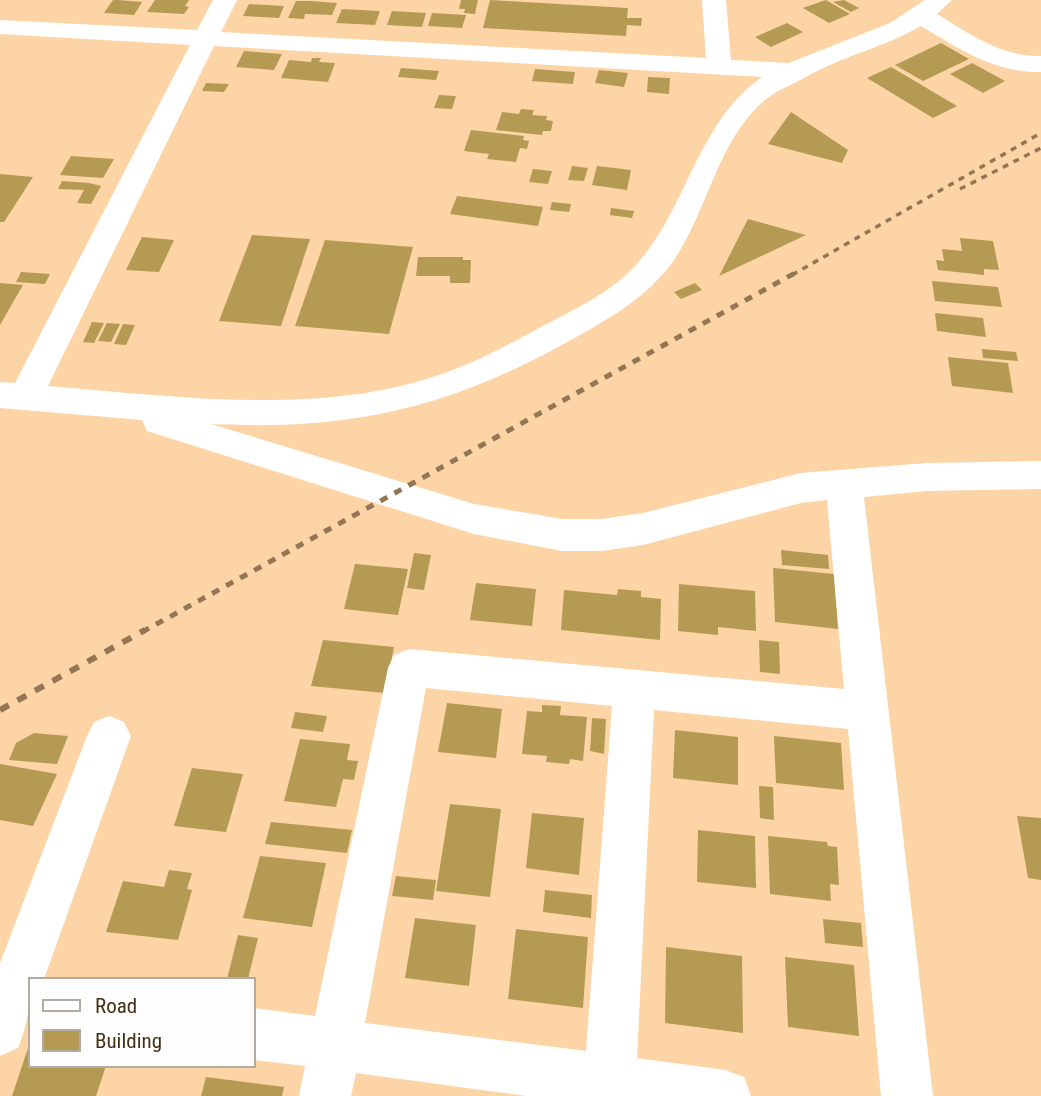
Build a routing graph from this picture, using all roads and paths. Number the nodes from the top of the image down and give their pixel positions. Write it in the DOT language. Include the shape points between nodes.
graph roads {
  1 [pos="225,0"];
  2 [pos="714,0"];
  3 [pos="931,8"];
  4 [pos="0,27"];
  5 [pos="207,38"];
  6 [pos="1041,64"];
  7 [pos="719,66"];
  8 [pos="798,71"];
  9 [pos="13,396"];
  10 [pos="66,400"];
  11 [pos="1041,475"];
  12 [pos="844,485"];
  13 [pos="634,689"];
  14 [pos="865,711"];
  15 [pos="109,736"];
  16 [pos="13,1012"];
  17 [pos="256,1034"];
  18 [pos="335,1045"];
  19 [pos="610,1088"];
  20 [pos="325,1096"];
  21 [pos="725,1096"];
  22 [pos="907,1096"];
  1 -- 5 [label="street"];
  2 -- 7 [label="street"];
  3 -- 6 [label="street" via="998,58"];
  3 -- 8 [label="street"];
  4 -- 5 [label="street"];
  5 -- 7 [label="street"];
  5 -- 9 [label="street"];
  7 -- 8 [label="street"];
  8 -- 10 [label="street" via="767,86 744,106 714,155 673,240 646,273 605,306 498,364 429,391 292,412 248,414"];
  9 -- 10 [label="street"];
  10 -- 12 [label="street" via="163,424 474,519 530,531 602,535 643,529 802,488"];
  11 -- 12 [label="street" via="927,477"];
  12 -- 14 [label="street"];
  13 -- 14 [label="street"];
  13 -- 18 [label="street" via="409,668"];
  13 -- 19 [label="street"];
  14 -- 22 [label="street"];
  15 -- 16 [label="street"];
  17 -- 18 [label="street"];
  18 -- 19 [label="street"];
  18 -- 20 [label="street"];
  19 -- 21 [label="street"];
}
